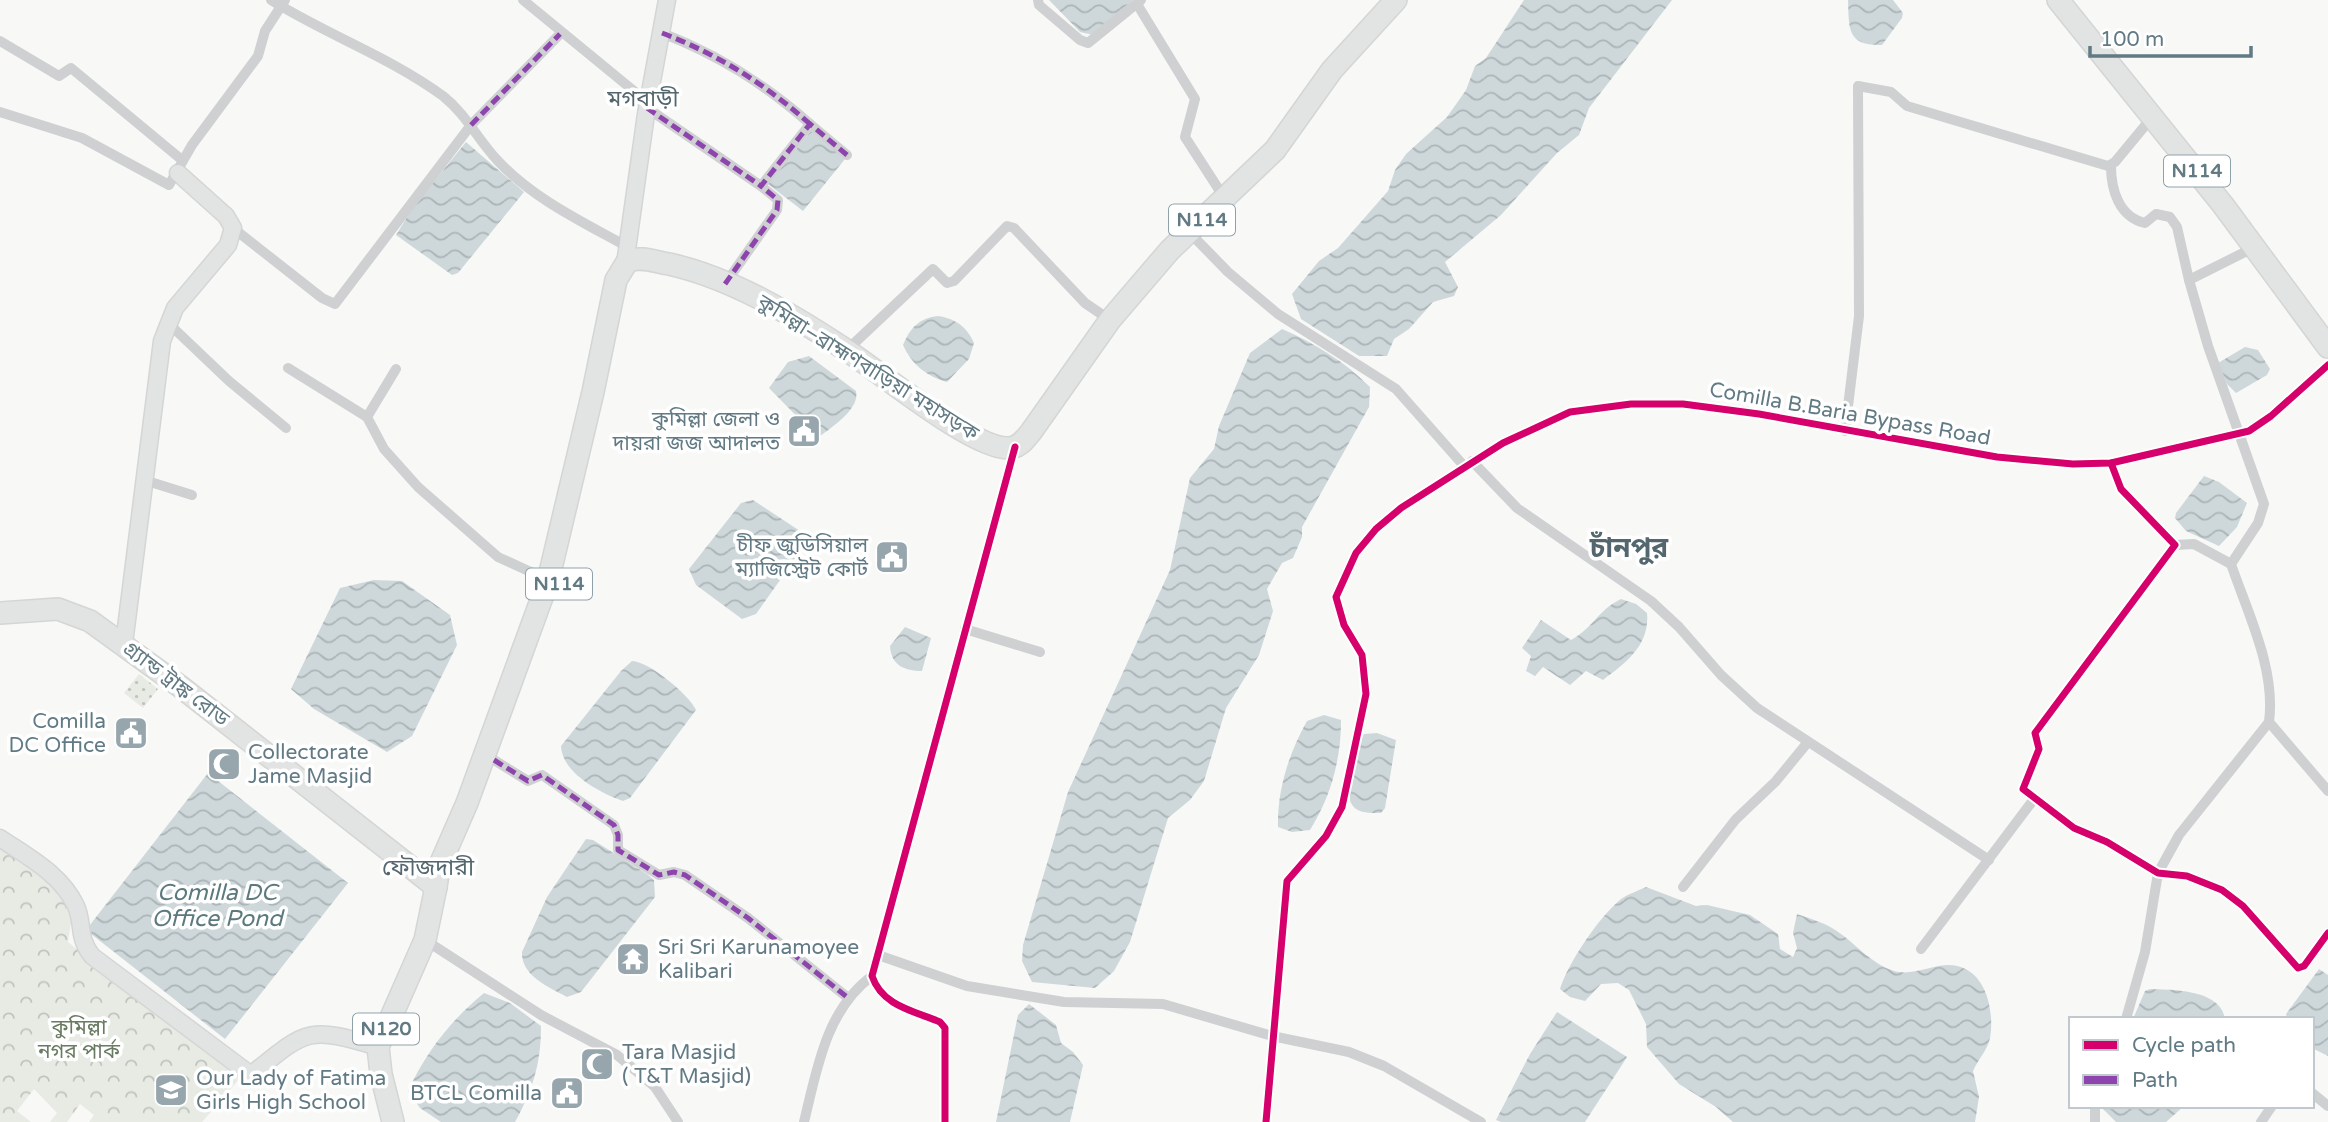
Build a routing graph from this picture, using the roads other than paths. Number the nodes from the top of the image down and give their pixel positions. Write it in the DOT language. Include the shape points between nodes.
graph roads {
  1 [pos="523,0"];
  2 [pos="667,0"];
  3 [pos="1038,0"];
  4 [pos="1396,0"];
  5 [pos="2058,0"];
  6 [pos="279,2"];
  7 [pos="1139,2"];
  8 [pos="662,33"];
  9 [pos="561,34"];
  10 [pos="0,41"];
  11 [pos="653,81"];
  12 [pos="634,90"];
  13 [pos="646,111"];
  14 [pos="0,112"];
  15 [pos="2153,116"];
  16 [pos="810,124"];
  17 [pos="471,125"];
  18 [pos="848,155"];
  19 [pos="2111,166"];
  20 [pos="176,173"];
  21 [pos="761,186"];
  22 [pos="1226,199"];
  23 [pos="233,228"];
  24 [pos="1189,232"];
  25 [pos="2255,247"];
  26 [pos="626,255"];
  27 [pos="2189,280"];
  28 [pos="724,284"];
  29 [pos="1110,320"];
  30 [pos="167,322"];
  31 [pos="2328,347"];
  32 [pos="846,350"];
  33 [pos="2328,365"];
  34 [pos="288,368"];
  35 [pos="396,369"];
  36 [pos="367,417"];
  37 [pos="286,428"];
  38 [pos="1844,431"];
  39 [pos="2241,434"];
  40 [pos="1015,447"];
  41 [pos="1468,464"];
  42 [pos="2111,464"];
  43 [pos="144,480"];
  44 [pos="192,495"];
  45 [pos="2175,545"];
  46 [pos="2231,564"];
  47 [pos="554,583"];
  48 [pos="0,613"];
  49 [pos="965,629"];
  50 [pos="124,644"];
  51 [pos="1040,652"];
  52 [pos="2269,722"];
  53 [pos="1808,741"];
  54 [pos="494,760"];
  55 [pos="2328,791"];
  56 [pos="2034,799"];
  57 [pos="0,838"];
  58 [pos="1989,860"];
  59 [pos="2158,873"];
  60 [pos="436,887"];
  61 [pos="1683,887"];
  62 [pos="2328,933"];
  63 [pos="425,940"];
  64 [pos="1922,949"];
  65 [pos="878,955"];
  66 [pos="872,976"];
  67 [pos="847,997"];
  68 [pos="2127,1017"];
  69 [pos="1272,1036"];
  70 [pos="378,1046"];
  71 [pos="2314,1095"];
  72 [pos="2328,1106"];
  73 [pos="393,1122"];
  74 [pos="678,1122"];
  75 [pos="804,1122"];
  76 [pos="945,1122"];
  77 [pos="1266,1122"];
  78 [pos="1481,1122"];
  1 -- 9 [label="street"];
  2 -- 8 [label="street"];
  3 -- 7 [label="street" via="1088,43"];
  4 -- 22 [label="highway, N114" via="1332,69 1275,150"];
  5 -- 15 [label="highway, N114"];
  6 -- 17 [label="street" via="403,70 453,104"];
  6 -- 20 [label="street" via="258,56"];
  7 -- 22 [label="street" via="1194,97 1185,137"];
  8 -- 11 [label="street"];
  8 -- 16 [label="street" via="747,73"];
  9 -- 12 [label="street"];
  9 -- 17 [label="street"];
  10 -- 20 [label="street" via="59,76 71,68"];
  11 -- 12 [label="street"];
  11 -- 13 [label="street"];
  12 -- 13 [label="street"];
  13 -- 21 [label="street"];
  13 -- 26 [label="street"];
  14 -- 20 [label="street"];
  15 -- 19 [label="street"];
  15 -- 25 [label="highway, N114"];
  16 -- 18 [label="street"];
  16 -- 21 [label="street"];
  17 -- 23 [label="street" via="335,304"];
  17 -- 26 [label="street" via="497,160 530,191"];
  19 -- 27 [label="street" via="2112,190 2133,218 2145,223 2156,214 2170,217"];
  19 -- 38 [label="street" via="1907,106 1891,92 1858,86 1859,316"];
  20 -- 23 [label="street" via="226,216"];
  21 -- 28 [label="street" via="779,200 777,210"];
  22 -- 24 [label="highway, N114"];
  23 -- 30 [label="street" via="228,244"];
  24 -- 29 [label="highway, N114"];
  24 -- 41 [label="street" via="1278,314 1396,389"];
  25 -- 27 [label="street"];
  25 -- 31 [label="highway, N114"];
  26 -- 28 [label="highway, কুমিল্লা–ব্রাহ্মণবাড়িয়া মহাসড়ক"];
  26 -- 47 [label="highway, N114" via="628,284 608,347"];
  27 -- 39 [label="street"];
  28 -- 32 [label="highway, কুমিল্লা–ব্রাহ্মণবাড়িয়া মহাসড়ক"];
  29 -- 32 [label="street" via="1085,303 1007,226 954,281 947,283 933,269"];
  29 -- 40 [label="highway, N114" via="1031,432"];
  30 -- 37 [label="street"];
  30 -- 43 [label="street"];
  32 -- 40 [label="highway, কুমিল্লা–ব্রাহ্মণবাড়িয়া মহাসড়ক" via="975,436"];
  33 -- 39 [label="street, Comilla B.Baria Bypass Road" via="2271,416"];
  34 -- 36 [label="street"];
  35 -- 36 [label="street"];
  36 -- 47 [label="street" via="384,449 418,487 498,557"];
  38 -- 41 [label="street, Comilla B.Baria Bypass Road" via="1702,406 1631,404 1570,412"];
  38 -- 42 [label="street, Comilla B.Baria Bypass Road" via="1997,457"];
  39 -- 42 [label="street, Comilla B.Baria Bypass Road"];
  39 -- 46 [label="street" via="2264,503 2258,523"];
  40 -- 49 [label="street"];
  41 -- 53 [label="street" via="1517,508 1651,601 1757,708"];
  41 -- 69 [label="street, Comilla B.Baria Bypass Road" via="1376,529 1356,553 1340,584 1336,601 1362,655 1366,694 1342,807 1326,836 1287,881"];
  42 -- 45 [label="street" via="2116,483"];
  43 -- 44 [label="street"];
  43 -- 50 [label="street"];
  45 -- 46 [label="street" via="2194,544"];
  45 -- 56 [label="street" via="2035,733 2039,749 2022,786"];
  46 -- 52 [label="street" via="2265,664"];
  47 -- 54 [label="highway, N114"];
  47 -- 60 [label="highway, N114" via="439,867"];
  48 -- 50 [label="highway, গ্র্যান্ড ট্রাঙ্ক রোড" via="68,612"];
  49 -- 51 [label="street"];
  49 -- 65 [label="street"];
  50 -- 60 [label="highway, গ্র্যান্ড ট্রাঙ্ক রোড"];
  52 -- 55 [label="street"];
  52 -- 59 [label="street" via="2179,835"];
  53 -- 58 [label="street"];
  53 -- 61 [label="street" via="1776,782 1736,819"];
  54 -- 60 [label="highway, N114" via="449,871"];
  54 -- 67 [label="street" via="528,781 542,775 559,786 614,825 618,850 659,875 685,875 748,918"];
  56 -- 58 [label="street"];
  56 -- 59 [label="street" via="2074,828"];
  57 -- 70 [label="street" via="53,875 68,892 77,909 83,945 92,956 251,1074 296,1041 316,1033"];
  58 -- 64 [label="street"];
  59 -- 62 [label="street" via="2187,876 2222,890 2298,968"];
  59 -- 68 [label="street" via="2145,952"];
  60 -- 63 [label="highway, N120"];
  63 -- 70 [label="highway, N120"];
  63 -- 74 [label="street" via="541,1015 617,1055 655,1087"];
  65 -- 66 [label="street"];
  65 -- 69 [label="street" via="967,986 1064,1002 1163,1004"];
  66 -- 67 [label="street"];
  66 -- 76 [label="street" via="892,1002 945,1028"];
  67 -- 75 [label="street" via="819,1059"];
  69 -- 77 [label="street, Comilla B.Baria Bypass Road"];
  69 -- 78 [label="street" via="1349,1052 1384,1066"];
  70 -- 73 [label="highway, N120"];
  71 -- 72 [label="street"];
}
